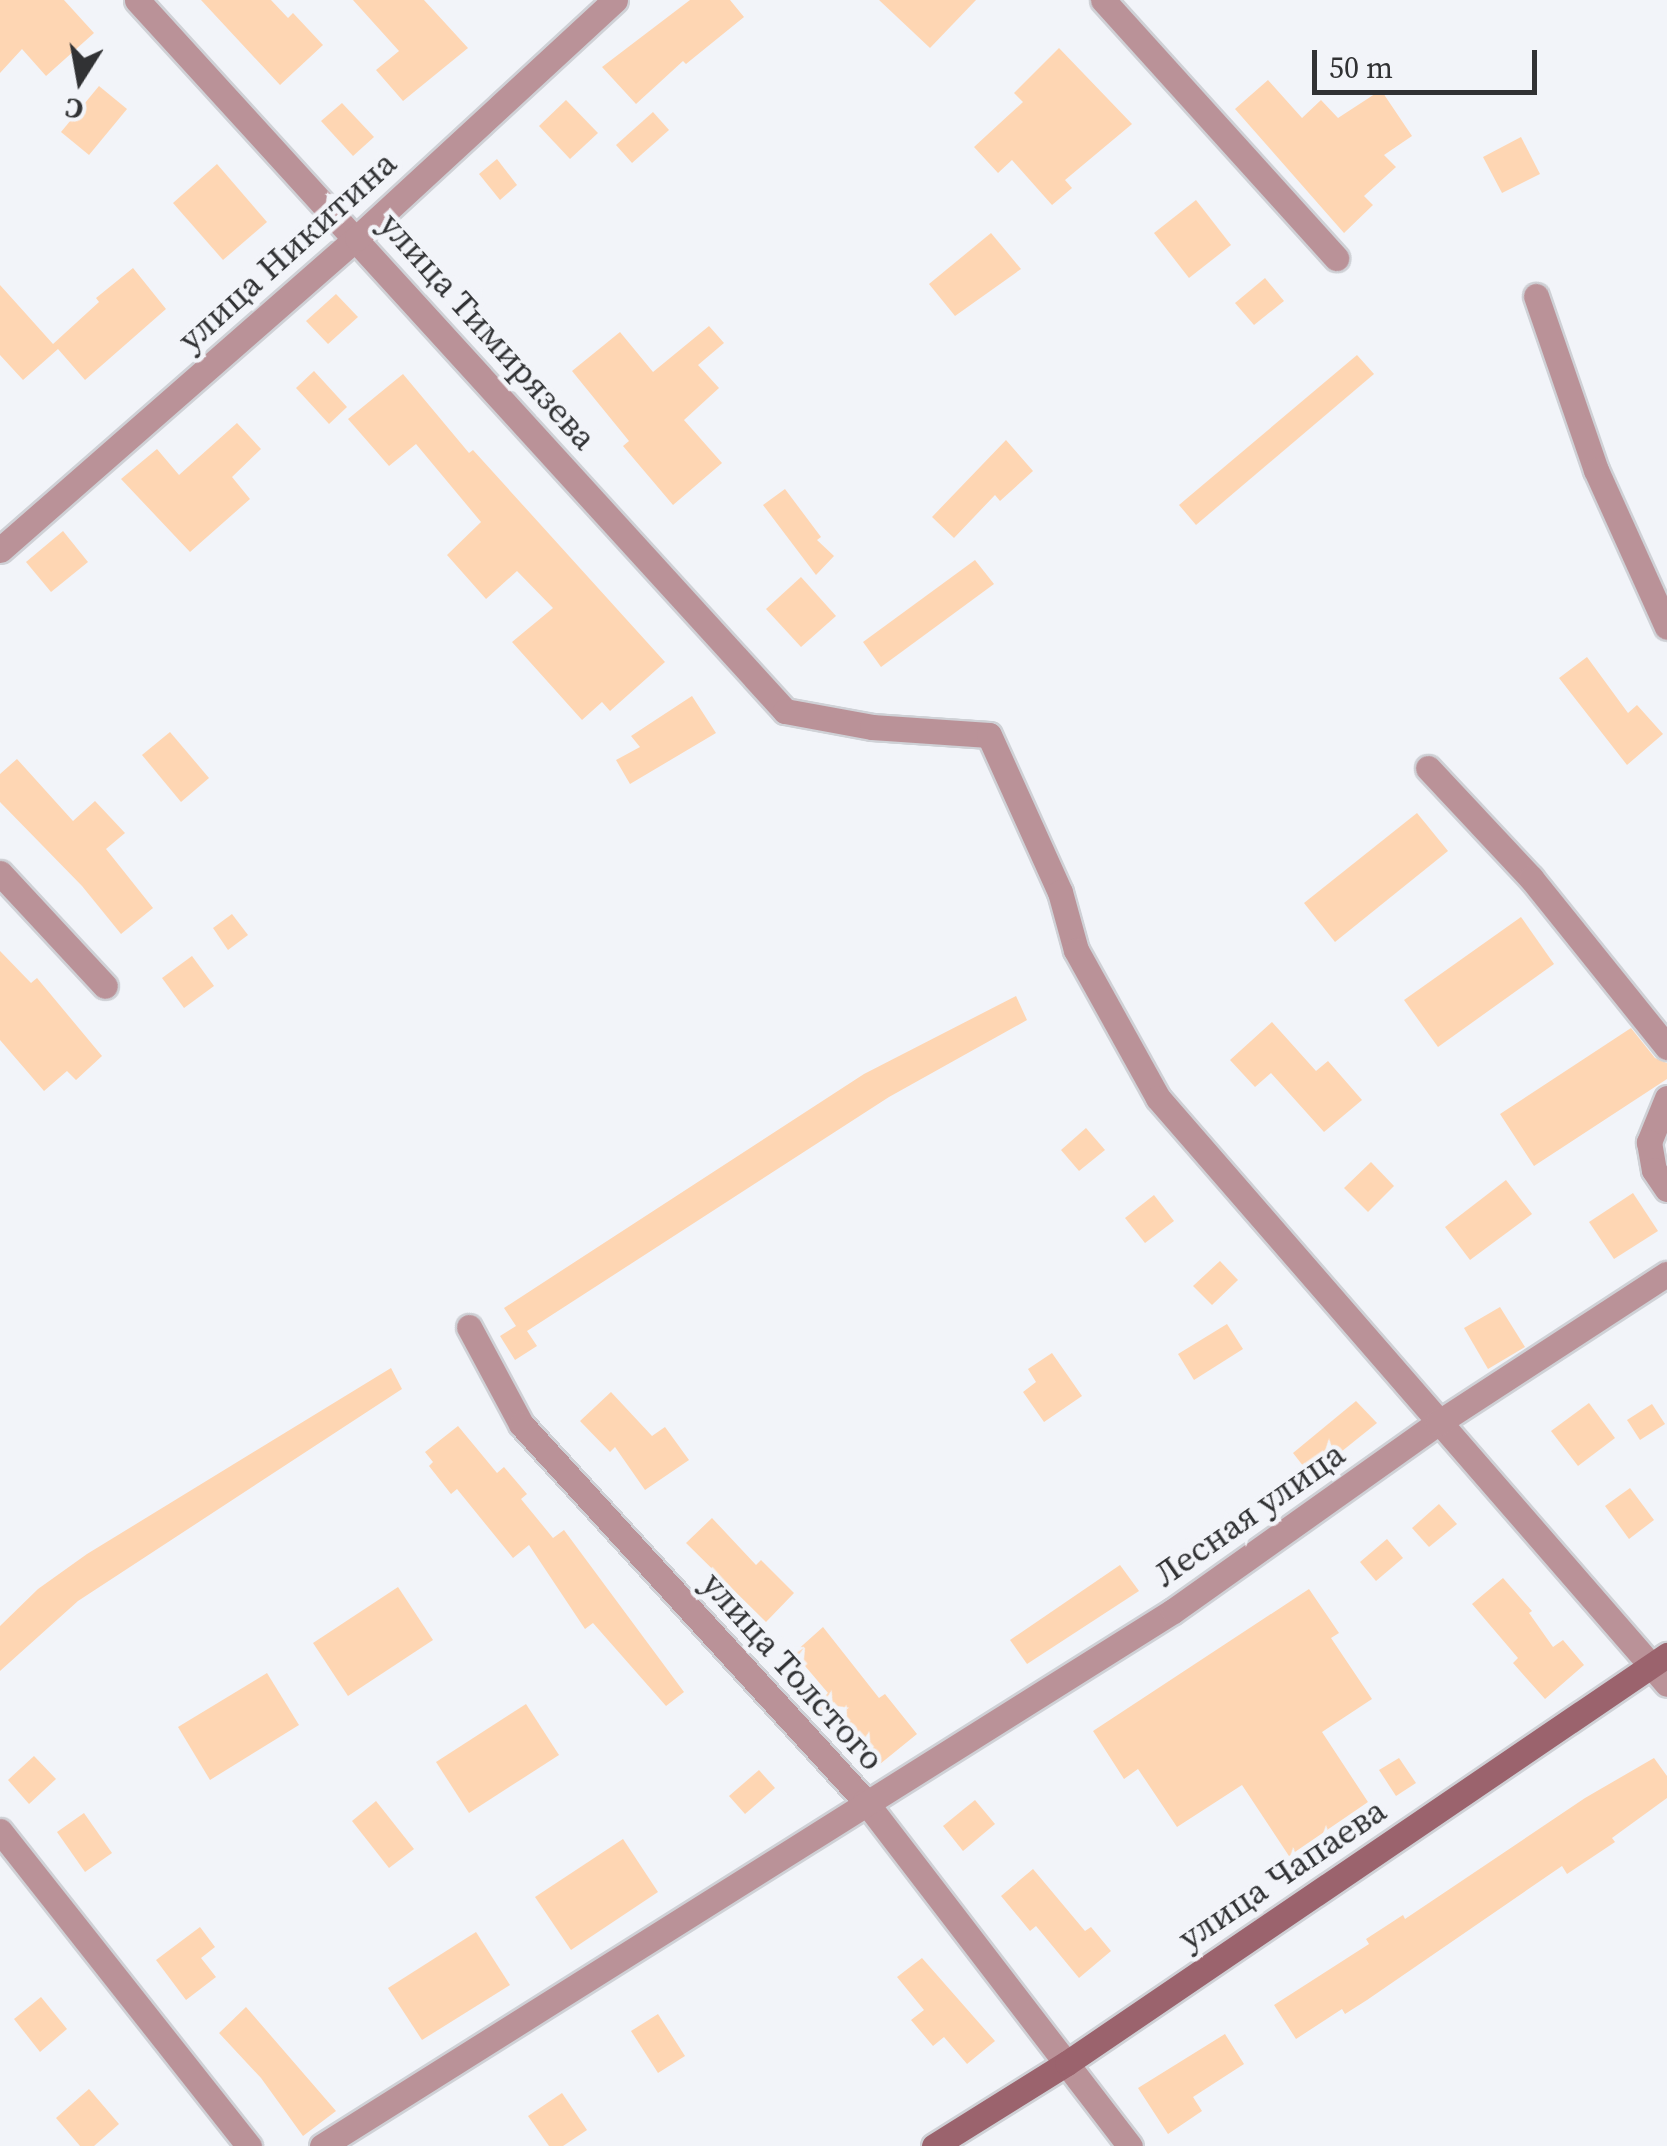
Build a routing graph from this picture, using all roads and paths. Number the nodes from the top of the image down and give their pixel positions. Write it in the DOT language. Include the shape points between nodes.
graph roads {
  1 [pos="137,0"];
  2 [pos="616,0"];
  3 [pos="1104,0"];
  4 [pos="356,238"];
  5 [pos="1336,258"];
  6 [pos="1536,296"];
  7 [pos="0,550"];
  8 [pos="1667,627"];
  9 [pos="1428,768"];
  10 [pos="0,873"];
  11 [pos="105,986"];
  12 [pos="1667,1048"];
  13 [pos="1667,1098"];
  14 [pos="1667,1189"];
  15 [pos="1667,1274"];
  16 [pos="469,1328"];
  17 [pos="1438,1422"];
  18 [pos="1662,1668"];
  19 [pos="865,1802"];
  20 [pos="0,1831"];
  21 [pos="1066,2062"];
  22 [pos="249,2146"];
  23 [pos="322,2146"];
  24 [pos="934,2146"];
  25 [pos="1130,2146"];
  1 -- 4 [label="street, улица Тимирязева"];
  2 -- 4 [label="street, улица Никитина"];
  3 -- 5 [label="street"];
  4 -- 7 [label="street, улица Никитина"];
  4 -- 17 [label="street, улица Тимирязева" via="785,712 872,727 989,735 1060,892 1076,950 1158,1098"];
  6 -- 8 [label="street" via="1596,470"];
  9 -- 12 [label="street" via="1531,878"];
  10 -- 11 [label="street"];
  13 -- 14 [label="street" via="1649,1142 1654,1170"];
  15 -- 17 [label="street, Лесная улица"];
  16 -- 19 [label="street, улица Толстого" via="521,1424"];
  17 -- 18 [label="street"];
  17 -- 19 [label="street, Лесная улица" via="1173,1612"];
  18 -- 21 [label="street, улица Чапаева"];
  19 -- 21 [label="street, улица Толстого"];
  19 -- 23 [label="street, Лесная улица"];
  20 -- 22 [label="street"];
  21 -- 24 [label="street, улица Чапаева"];
  21 -- 25 [label="street, улица Толстого"];
}
